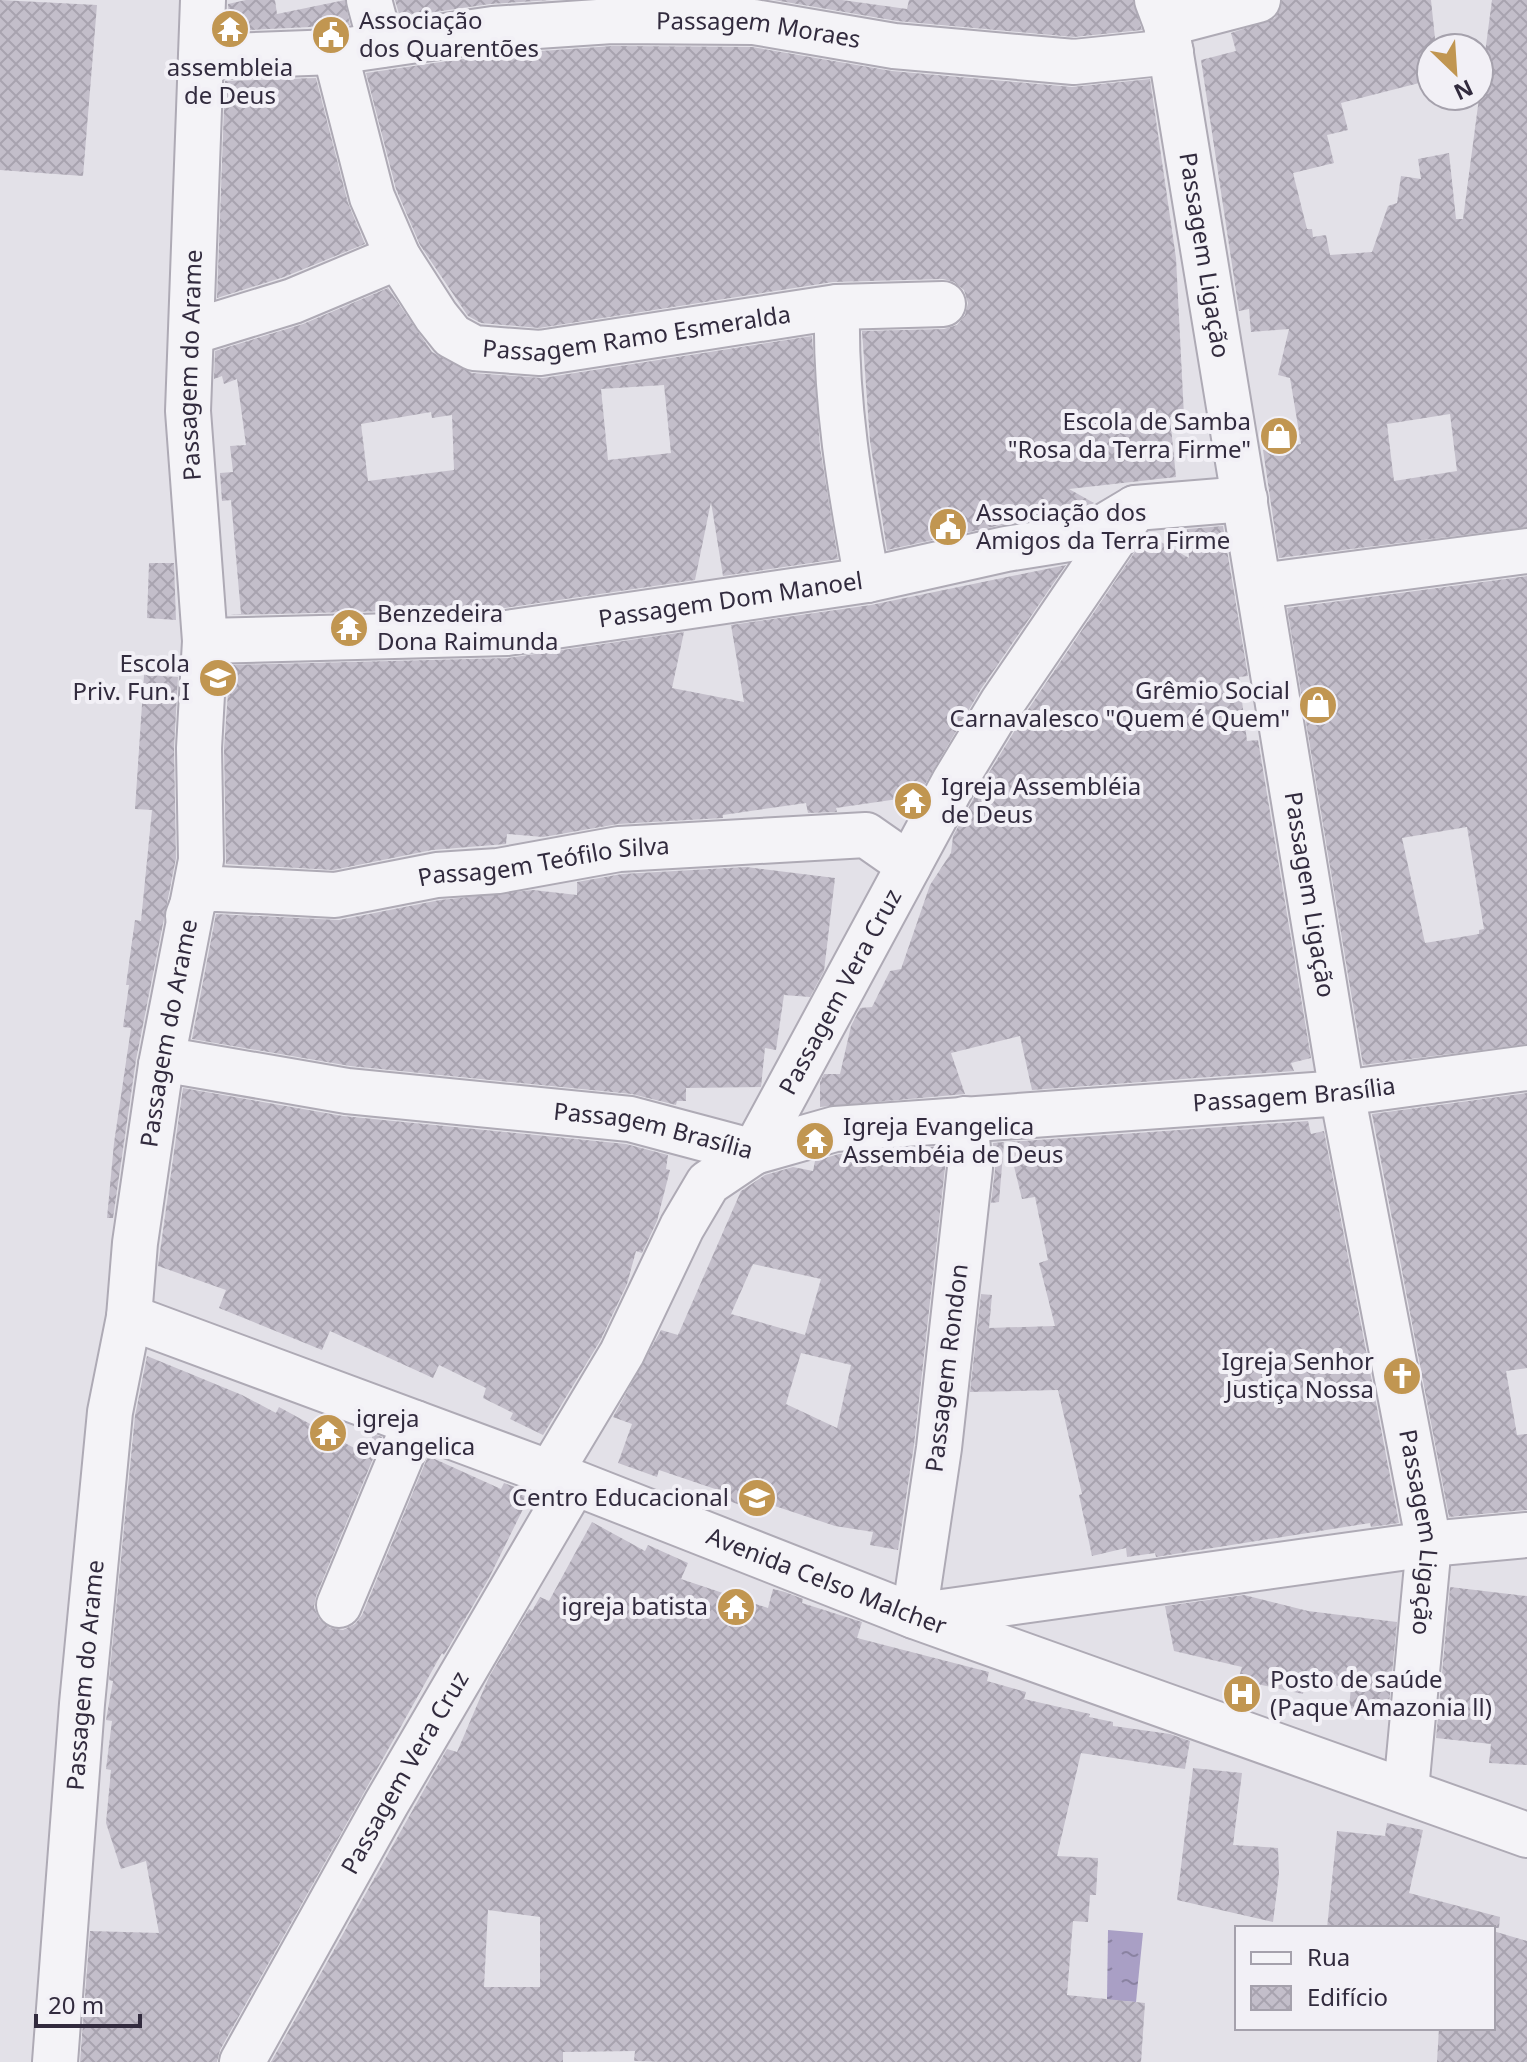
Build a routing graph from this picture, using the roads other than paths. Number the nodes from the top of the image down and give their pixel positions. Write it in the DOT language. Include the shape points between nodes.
graph roads {
  1 [pos="203,0"];
  2 [pos="369,0"];
  3 [pos="1258,0"];
  4 [pos="1165,25"];
  5 [pos="381,45"];
  6 [pos="335,52"];
  7 [pos="201,57"];
  8 [pos="398,257"];
  9 [pos="943,304"];
  10 [pos="837,307"];
  11 [pos="192,332"];
  12 [pos="1245,499"];
  13 [pos="1135,508"];
  14 [pos="1527,551"];
  15 [pos="867,580"];
  16 [pos="1260,586"];
  17 [pos="205,641"];
  18 [pos="909,865"];
  19 [pos="188,916"];
  20 [pos="161,1065"];
  21 [pos="1527,1068"];
  22 [pos="1342,1093"];
  23 [pos="965,1119"];
  24 [pos="754,1152"];
  25 [pos="129,1317"];
  26 [pos="415,1423"];
  27 [pos="562,1479"];
  28 [pos="1527,1535"];
  29 [pos="1429,1544"];
  30 [pos="339,1605"];
  31 [pos="914,1616"];
  32 [pos="1406,1790"];
  33 [pos="1527,1835"];
  34 [pos="55,2062"];
  35 [pos="242,2062"];
  1 -- 7 [label="street, Passagem do Arame"];
  2 -- 5 [label="street"];
  3 -- 4 [label="street, Passagem Moraes"];
  4 -- 5 [label="street, Passagem Moraes" via="1074,62 894,46 754,22 612,21 493,29"];
  4 -- 12 [label="street, Passagem Ligação"];
  5 -- 6 [label="street, Passagem Moraes"];
  6 -- 7 [label="street, Passagem Moraes"];
  6 -- 8 [label="street, Passagem Ramo Esmeralda" via="372,197"];
  7 -- 11 [label="street, Passagem do Arame"];
  8 -- 10 [label="street, Passagem Ramo Esmeralda" via="452,336 474,348 504,352 540,353"];
  8 -- 11 [label="street" via="293,301"];
  9 -- 10 [label="street, Passagem Ramo Esmeralda"];
  10 -- 15 [label="street" via="835,371"];
  11 -- 17 [label="street, Passagem do Arame" via="188,411"];
  12 -- 13 [label="street, Passagem Dom Manoel"];
  12 -- 16 [label="street, Passagem Ligação"];
  13 -- 15 [label="street, Passagem Dom Manoel" via="1088,536"];
  13 -- 18 [label="street, Passagem Vera Cruz" via="1002,703"];
  14 -- 16 [label="street"];
  15 -- 17 [label="street, Passagem Dom Manoel" via="507,633"];
  16 -- 22 [label="street, Passagem Ligação"];
  17 -- 19 [label="street, Passagem do Arame" via="199,748 201,860"];
  18 -- 19 [label="street, Passagem Teófilo Silva" via="866,835 681,844 437,875 335,895 199,888"];
  18 -- 24 [label="street, Passagem Vera Cruz"];
  19 -- 20 [label="street, Passagem do Arame"];
  20 -- 24 [label="street, Passagem Brasília" via="179,1062 347,1091 630,1119"];
  20 -- 25 [label="street, Passagem do Arame"];
  21 -- 22 [label="street, Passagem Brasília"];
  22 -- 23 [label="street, Passagem Brasília"];
  22 -- 29 [label="street, Passagem Ligação"];
  23 -- 24 [label="street, Passagem Brasília" via="835,1129"];
  23 -- 31 [label="street, Passagem Rondon" via="970,1168"];
  24 -- 27 [label="street, Passagem Vera Cruz" via="708,1183 682,1227"];
  25 -- 26 [label="street, Avenida Celso Malcher"];
  25 -- 34 [label="street, Passagem do Arame" via="110,1412 100,1511"];
  26 -- 27 [label="street, Avenida Celso Malcher"];
  26 -- 30 [label="street"];
  27 -- 31 [label="street, Avenida Celso Malcher"];
  27 -- 35 [label="street, Passagem Vera Cruz"];
  28 -- 29 [label="street"];
  29 -- 31 [label="street"];
  29 -- 32 [label="street, Passagem Ligação"];
  31 -- 32 [label="street, Avenida Celso Malcher"];
  32 -- 33 [label="street, Avenida Celso Malcher"];
}
